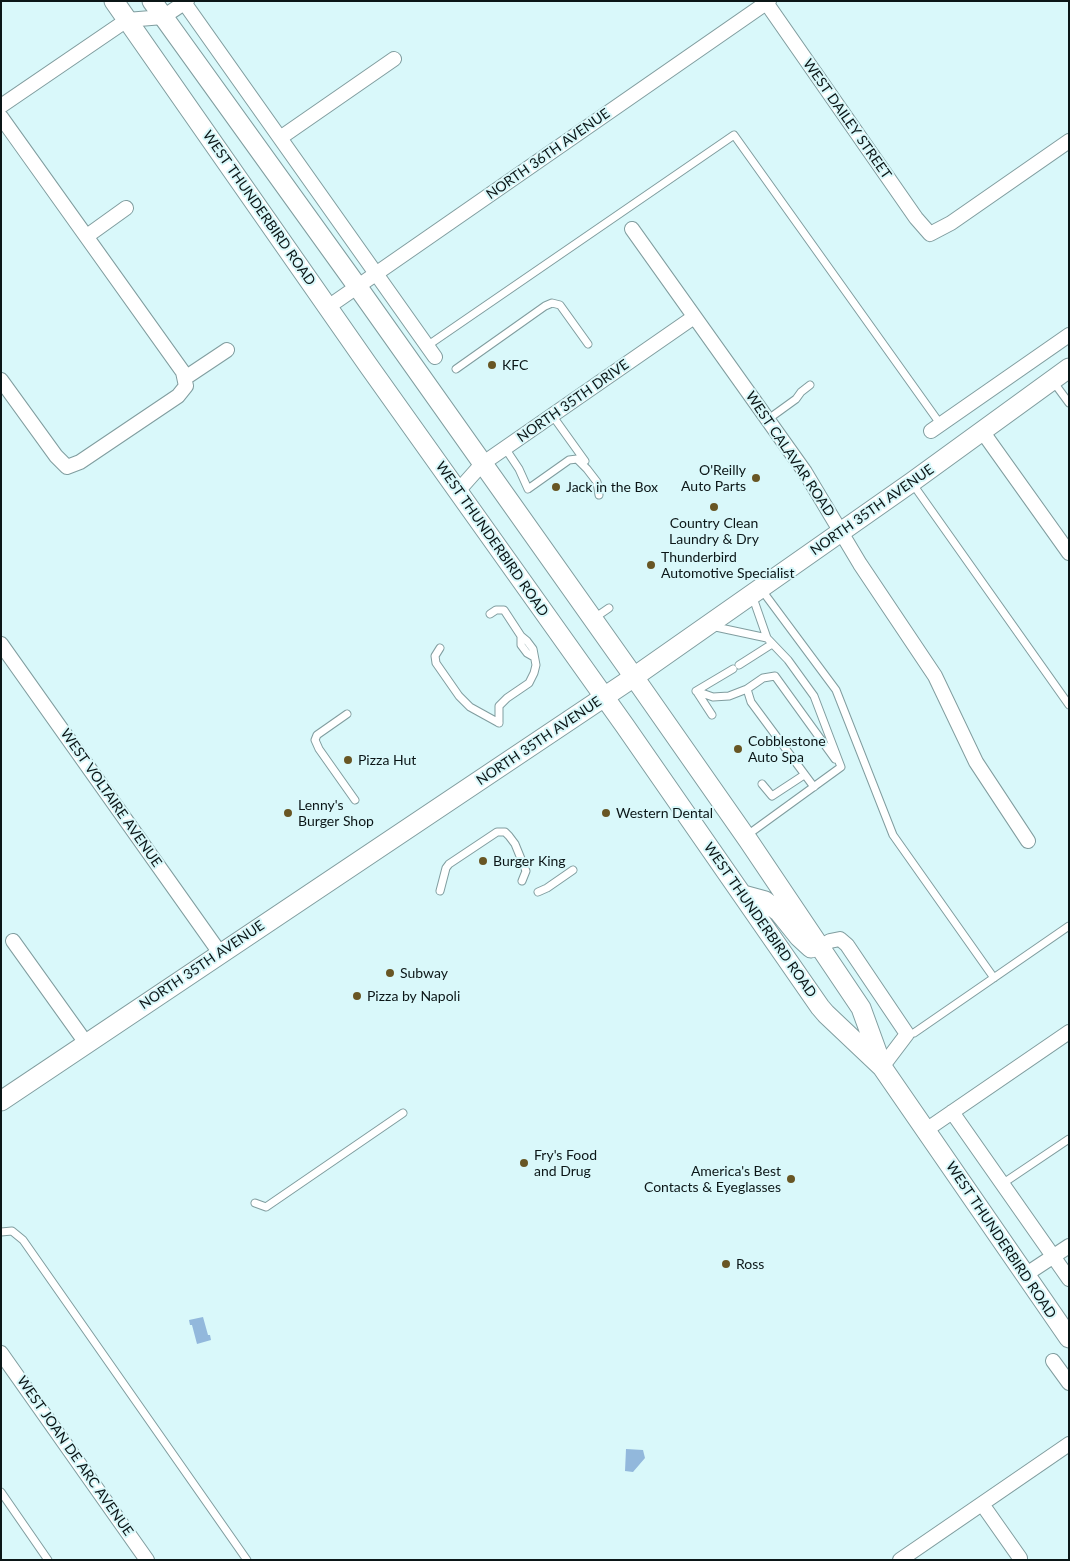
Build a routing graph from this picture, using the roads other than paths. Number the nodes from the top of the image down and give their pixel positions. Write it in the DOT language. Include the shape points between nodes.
graph roads {
  1 [pos="114,1"];
  2 [pos="152,1"];
  3 [pos="184,2"];
  4 [pos="767,2"];
  5 [pos="163,17"];
  6 [pos="127,20"];
  7 [pos="394,59"];
  8 [pos="1,106"];
  9 [pos="1,117"];
  10 [pos="280,138"];
  11 [pos="1069,141"];
  12 [pos="126,208"];
  13 [pos="632,229"];
  14 [pos="87,236"];
  15 [pos="376,273"];
  16 [pos="357,286"];
  17 [pos="328,307"];
  18 [pos="694,317"];
  19 [pos="1069,335"];
  20 [pos="588,344"];
  21 [pos="227,350"];
  22 [pos="431,351"];
  23 [pos="1069,368"];
  24 [pos="456,369"];
  25 [pos="1,380"];
  26 [pos="1052,380"];
  27 [pos="185,382"];
  28 [pos="810,385"];
  29 [pos="1069,403"];
  30 [pos="552,416"];
  31 [pos="767,420"];
  32 [pos="936,428"];
  33 [pos="982,431"];
  34 [pos="505,448"];
  35 [pos="482,464"];
  36 [pos="912,482"];
  37 [pos="458,491"];
  38 [pos="842,532"];
  39 [pos="1069,553"];
  40 [pos="756,591"];
  41 [pos="609,608"];
  42 [pos="490,614"];
  43 [pos="593,619"];
  44 [pos="708,625"];
  45 [pos="770,641"];
  46 [pos="1,644"];
  47 [pos="440,648"];
  48 [pos="634,677"];
  49 [pos="747,689"];
  50 [pos="696,691"];
  51 [pos="604,697"];
  52 [pos="1069,705"];
  53 [pos="347,714"];
  54 [pos="712,715"];
  55 [pos="841,767"];
  56 [pos="804,775"];
  57 [pos="762,784"];
  58 [pos="814,787"];
  59 [pos="355,800"];
  60 [pos="746,836"];
  61 [pos="1028,841"];
  62 [pos="572,870"];
  63 [pos="522,881"];
  64 [pos="440,891"];
  65 [pos="538,892"];
  66 [pos="743,895"];
  67 [pos="1069,926"];
  68 [pos="13,941"];
  69 [pos="820,947"];
  70 [pos="220,953"];
  71 [pos="834,968"];
  72 [pos="994,978"];
  73 [pos="1069,1032"];
  74 [pos="907,1034"];
  75 [pos="86,1043"];
  76 [pos="882,1067"];
  77 [pos="1,1100"];
  78 [pos="952,1112"];
  79 [pos="403,1113"];
  80 [pos="926,1130"];
  81 [pos="1069,1139"];
  82 [pos="1002,1184"];
  83 [pos="255,1203"];
  84 [pos="1,1232"];
  85 [pos="1069,1246"];
  86 [pos="1053,1257"];
  87 [pos="1025,1275"];
  88 [pos="1069,1279"];
  89 [pos="1069,1338"];
  90 [pos="1,1353"];
  91 [pos="1054,1361"];
  92 [pos="1069,1383"];
  93 [pos="1069,1444"];
  94 [pos="1,1492"];
  95 [pos="982,1504"];
  96 [pos="1020,1558"];
  97 [pos="48,1560"];
  98 [pos="147,1560"];
  99 [pos="247,1560"];
  100 [pos="900,1560"];
  1 -- 6 [label="main road, WEST THUNDERBIRD ROAD"];
  2 -- 5 [label="main road, WEST THUNDERBIRD ROAD"];
  3 -- 5 [label="street"];
  3 -- 10 [label="street"];
  4 -- 11 [label="street, WEST DAILEY STREET" via="930,234 951,223"];
  4 -- 15 [label="street, NORTH 36TH AVENUE"];
  5 -- 6 [label="street"];
  5 -- 16 [label="main road, WEST THUNDERBIRD ROAD"];
  6 -- 8 [label="street"];
  6 -- 17 [label="main road, WEST THUNDERBIRD ROAD"];
  7 -- 10 [label="street"];
  9 -- 14 [label="street"];
  10 -- 15 [label="street"];
  12 -- 14 [label="street"];
  13 -- 18 [label="street, WEST CALAVAR ROAD"];
  14 -- 27 [label="street" via="183,372"];
  15 -- 16 [label="street, NORTH 36TH AVENUE"];
  15 -- 22 [label="street"];
  16 -- 17 [label="street, NORTH 36TH AVENUE"];
  16 -- 35 [label="main road, WEST THUNDERBIRD ROAD"];
  17 -- 37 [label="main road, WEST THUNDERBIRD ROAD"];
  18 -- 30 [label="street, NORTH 35TH DRIVE"];
  18 -- 31 [label="street, WEST CALAVAR ROAD"];
  19 -- 32 [label="street"];
  20 -- 24 [label="lane" via="560,305 552,303"];
  21 -- 27 [label="street"];
  22 -- 32 [label="lane" via="734,135"];
  23 -- 26 [label="main road, NORTH 35TH AVENUE"];
  25 -- 27 [label="street" via="67,468 178,396"];
  26 -- 29 [label="lane"];
  26 -- 33 [label="main road, NORTH 35TH AVENUE"];
  28 -- 31 [label="lane"];
  30 -- 34 [label="street, NORTH 35TH DRIVE"];
  30 -- 34 [label="lane" via="600,481 602,492 599,495 597,482 577,459 569,460 528,489 520,469"];
  31 -- 38 [label="street, WEST CALAVAR ROAD" via="805,472"];
  33 -- 36 [label="main road, NORTH 35TH AVENUE"];
  33 -- 39 [label="street"];
  34 -- 35 [label="street, NORTH 35TH DRIVE"];
  35 -- 37 [label="street, NORTH 35TH DRIVE"];
  35 -- 43 [label="main road, WEST THUNDERBIRD ROAD"];
  36 -- 38 [label="main road, NORTH 35TH AVENUE"];
  36 -- 52 [label="lane"];
  37 -- 51 [label="main road, WEST THUNDERBIRD ROAD"];
  38 -- 40 [label="main road, NORTH 35TH AVENUE"];
  38 -- 61 [label="street, WEST CALAVAR ROAD" via="935,676 976,762"];
  40 -- 44 [label="main road, NORTH 35TH AVENUE"];
  40 -- 45 [label="lane"];
  40 -- 72 [label="lane" via="836,690 893,835"];
  41 -- 43 [label="lane"];
  42 -- 47 [label="lane" via="504,610 534,649 536,665 529,683 499,706 499,723 470,707 459,696 436,663 435,656"];
  43 -- 48 [label="main road, WEST THUNDERBIRD ROAD"];
  44 -- 45 [label="lane"];
  44 -- 48 [label="main road, NORTH 35TH AVENUE"];
  45 -- 50 [label="lane" via="736,667"];
  45 -- 55 [label="lane" via="814,696"];
  46 -- 70 [label="street, WEST VOLTAIRE AVENUE"];
  48 -- 51 [label="main road, NORTH 35TH AVENUE"];
  48 -- 60 [label="main road, WEST THUNDERBIRD ROAD"];
  49 -- 50 [label="lane" via="721,697"];
  49 -- 55 [label="lane" via="763,678 775,676"];
  49 -- 56 [label="lane" via="751,702"];
  50 -- 54 [label="lane"];
  51 -- 66 [label="main road, WEST THUNDERBIRD ROAD"];
  51 -- 70 [label="main road, NORTH 35TH AVENUE"];
  53 -- 59 [label="lane" via="314,740"];
  55 -- 58 [label="lane"];
  56 -- 57 [label="lane" via="772,796"];
  56 -- 58 [label="lane"];
  58 -- 60 [label="lane"];
  60 -- 69 [label="main road, WEST THUNDERBIRD ROAD"];
  62 -- 65 [label="lane"];
  63 -- 64 [label="lane" via="526,871 514,844 505,832 497,832 449,864"];
  66 -- 71 [label="main road" via="765,901 779,912 798,937"];
  66 -- 76 [label="main road, WEST THUNDERBIRD ROAD" via="826,1014"];
  67 -- 72 [label="lane"];
  68 -- 75 [label="street"];
  69 -- 71 [label="main road, WEST THUNDERBIRD ROAD"];
  69 -- 74 [label="street" via="840,939 847,945"];
  70 -- 75 [label="main road, NORTH 35TH AVENUE"];
  71 -- 76 [label="main road, WEST THUNDERBIRD ROAD" via="861,1008"];
  72 -- 74 [label="lane" via="914,1033"];
  73 -- 78 [label="street"];
  74 -- 76 [label="street"];
  75 -- 77 [label="main road, NORTH 35TH AVENUE"];
  76 -- 80 [label="main road, WEST THUNDERBIRD ROAD"];
  78 -- 80 [label="street"];
  78 -- 82 [label="street"];
  79 -- 83 [label="lane" via="266,1207"];
  80 -- 87 [label="main road, WEST THUNDERBIRD ROAD"];
  81 -- 82 [label="lane"];
  82 -- 86 [label="street"];
  84 -- 99 [label="lane" via="12,1231 23,1240"];
  85 -- 86 [label="street"];
  86 -- 87 [label="street"];
  86 -- 88 [label="street"];
  87 -- 89 [label="main road, WEST THUNDERBIRD ROAD"];
  90 -- 98 [label="street, WEST JOAN DE ARC AVENUE"];
  91 -- 92 [label="street"];
  93 -- 95 [label="street"];
  94 -- 97 [label="lane"];
  95 -- 96 [label="street"];
  95 -- 100 [label="street"];
}
